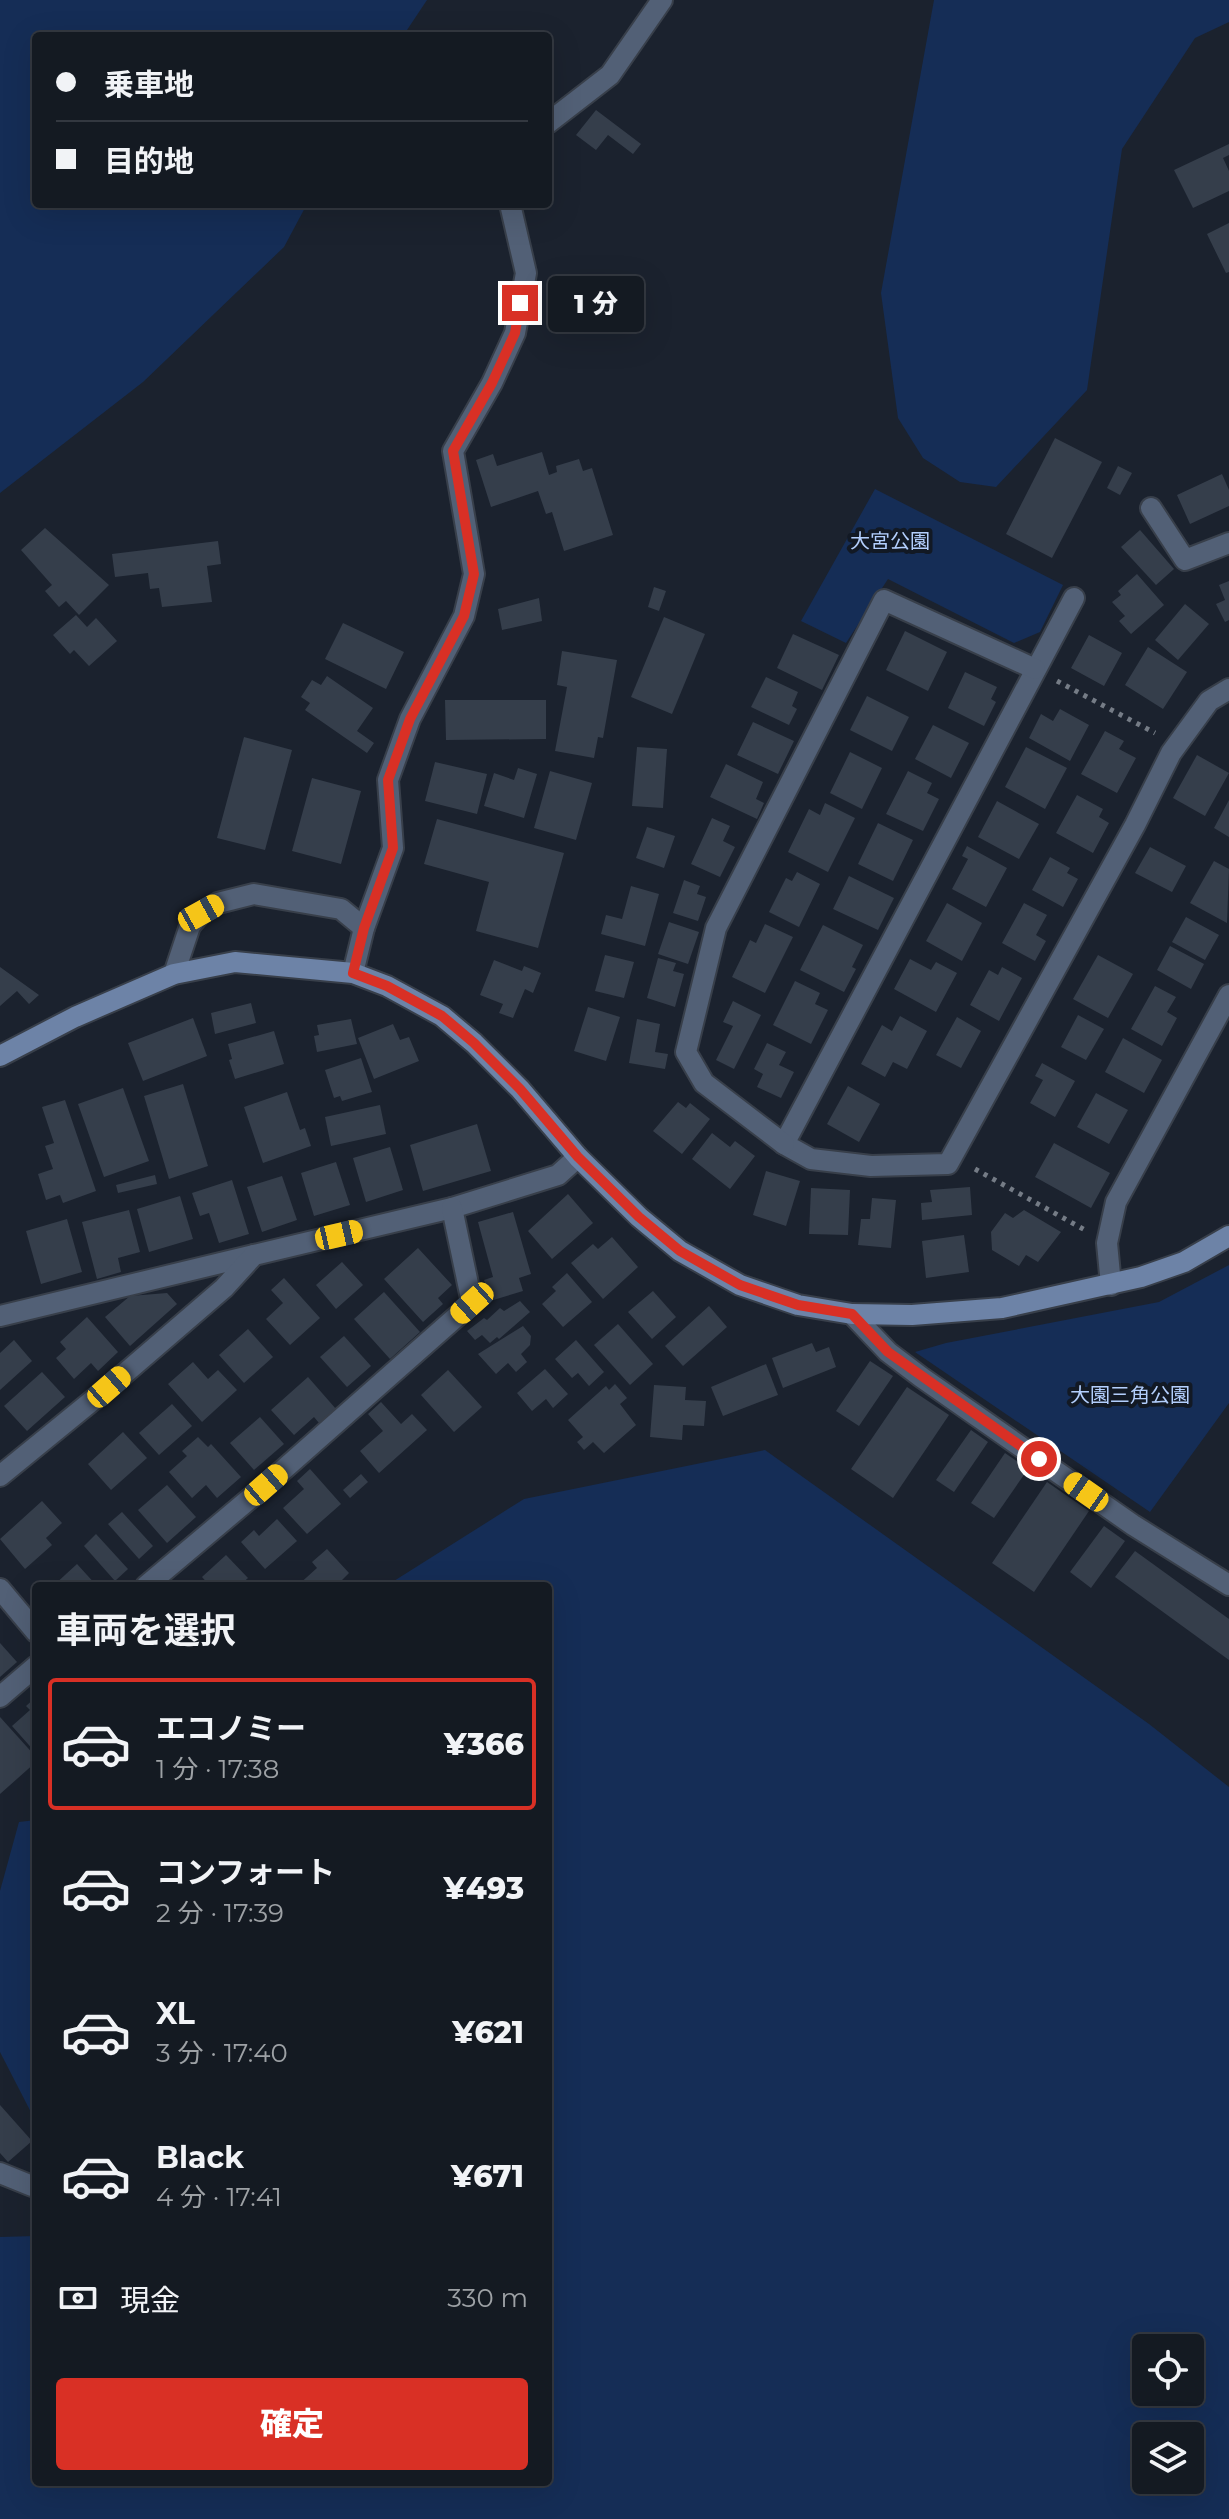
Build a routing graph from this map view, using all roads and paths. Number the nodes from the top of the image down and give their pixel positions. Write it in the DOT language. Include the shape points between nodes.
graph roads {
  1 [pos="662,0"];
  2 [pos="552,120"];
  3 [pos="511,208"];
  4 [pos="1151,508"];
  5 [pos="1229,543"];
  6 [pos="1074,598"];
  7 [pos="1035,669"];
  8 [pos="1229,689"];
  9 [pos="1177,744"];
  10 [pos="364,928"];
  11 [pos="353,973"];
  12 [pos="174,974"];
  13 [pos="1229,995"];
  14 [pos="0,1056"];
  15 [pos="784,1144"];
  16 [pos="953,1156"];
  17 [pos="578,1157"];
  18 [pos="452,1208"];
  19 [pos="1229,1236"];
  20 [pos="1107,1243"];
  21 [pos="254,1255"];
  22 [pos="1111,1285"];
  23 [pos="852,1314"];
  24 [pos="0,1316"];
  25 [pos="0,1476"];
  26 [pos="151,1582"];
  27 [pos="1229,1585"];
  28 [pos="0,1589"];
  29 [pos="32,1627"];
  30 [pos="32,1669"];
  31 [pos="0,1697"];
  32 [pos="0,2173"];
  33 [pos="32,2186"];
  1 -- 2 [label="street" via="610,75"];
  3 -- 10 [label="street" via="526,273 515,333 453,451 474,574 464,616 410,719 388,780 393,848"];
  4 -- 5 [label="street" via="1185,560"];
  6 -- 7 [label="street"];
  7 -- 9 [label="path"];
  7 -- 15 [label="street"];
  7 -- 15 [label="street" via="884,600 716,928 686,1052 704,1083"];
  8 -- 9 [label="street" via="1209,701"];
  9 -- 16 [label="street"];
  10 -- 11 [label="street"];
  10 -- 12 [label="street" via="341,909 254,894 201,913 190,926"];
  11 -- 12 [label="street" via="235,962"];
  11 -- 17 [label="street" via="442,1016 520,1089"];
  12 -- 14 [label="street"];
  13 -- 20 [label="street" via="1116,1202"];
  15 -- 16 [label="street" via="811,1159 871,1166 948,1164"];
  16 -- 20 [label="path"];
  17 -- 18 [label="street" via="558,1175"];
  17 -- 23 [label="street" via="680,1251 740,1285 798,1305"];
  18 -- 21 [label="street"];
  18 -- 26 [label="street" via="472,1303"];
  19 -- 22 [label="street" via="1184,1262"];
  20 -- 22 [label="street"];
  21 -- 24 [label="street"];
  21 -- 25 [label="street" via="213,1298"];
  22 -- 23 [label="street" via="1002,1308"];
  23 -- 27 [label="street" via="921,1377 1133,1525"];
  28 -- 29 [label="street"];
  30 -- 31 [label="street"];
  32 -- 33 [label="street"];
}
